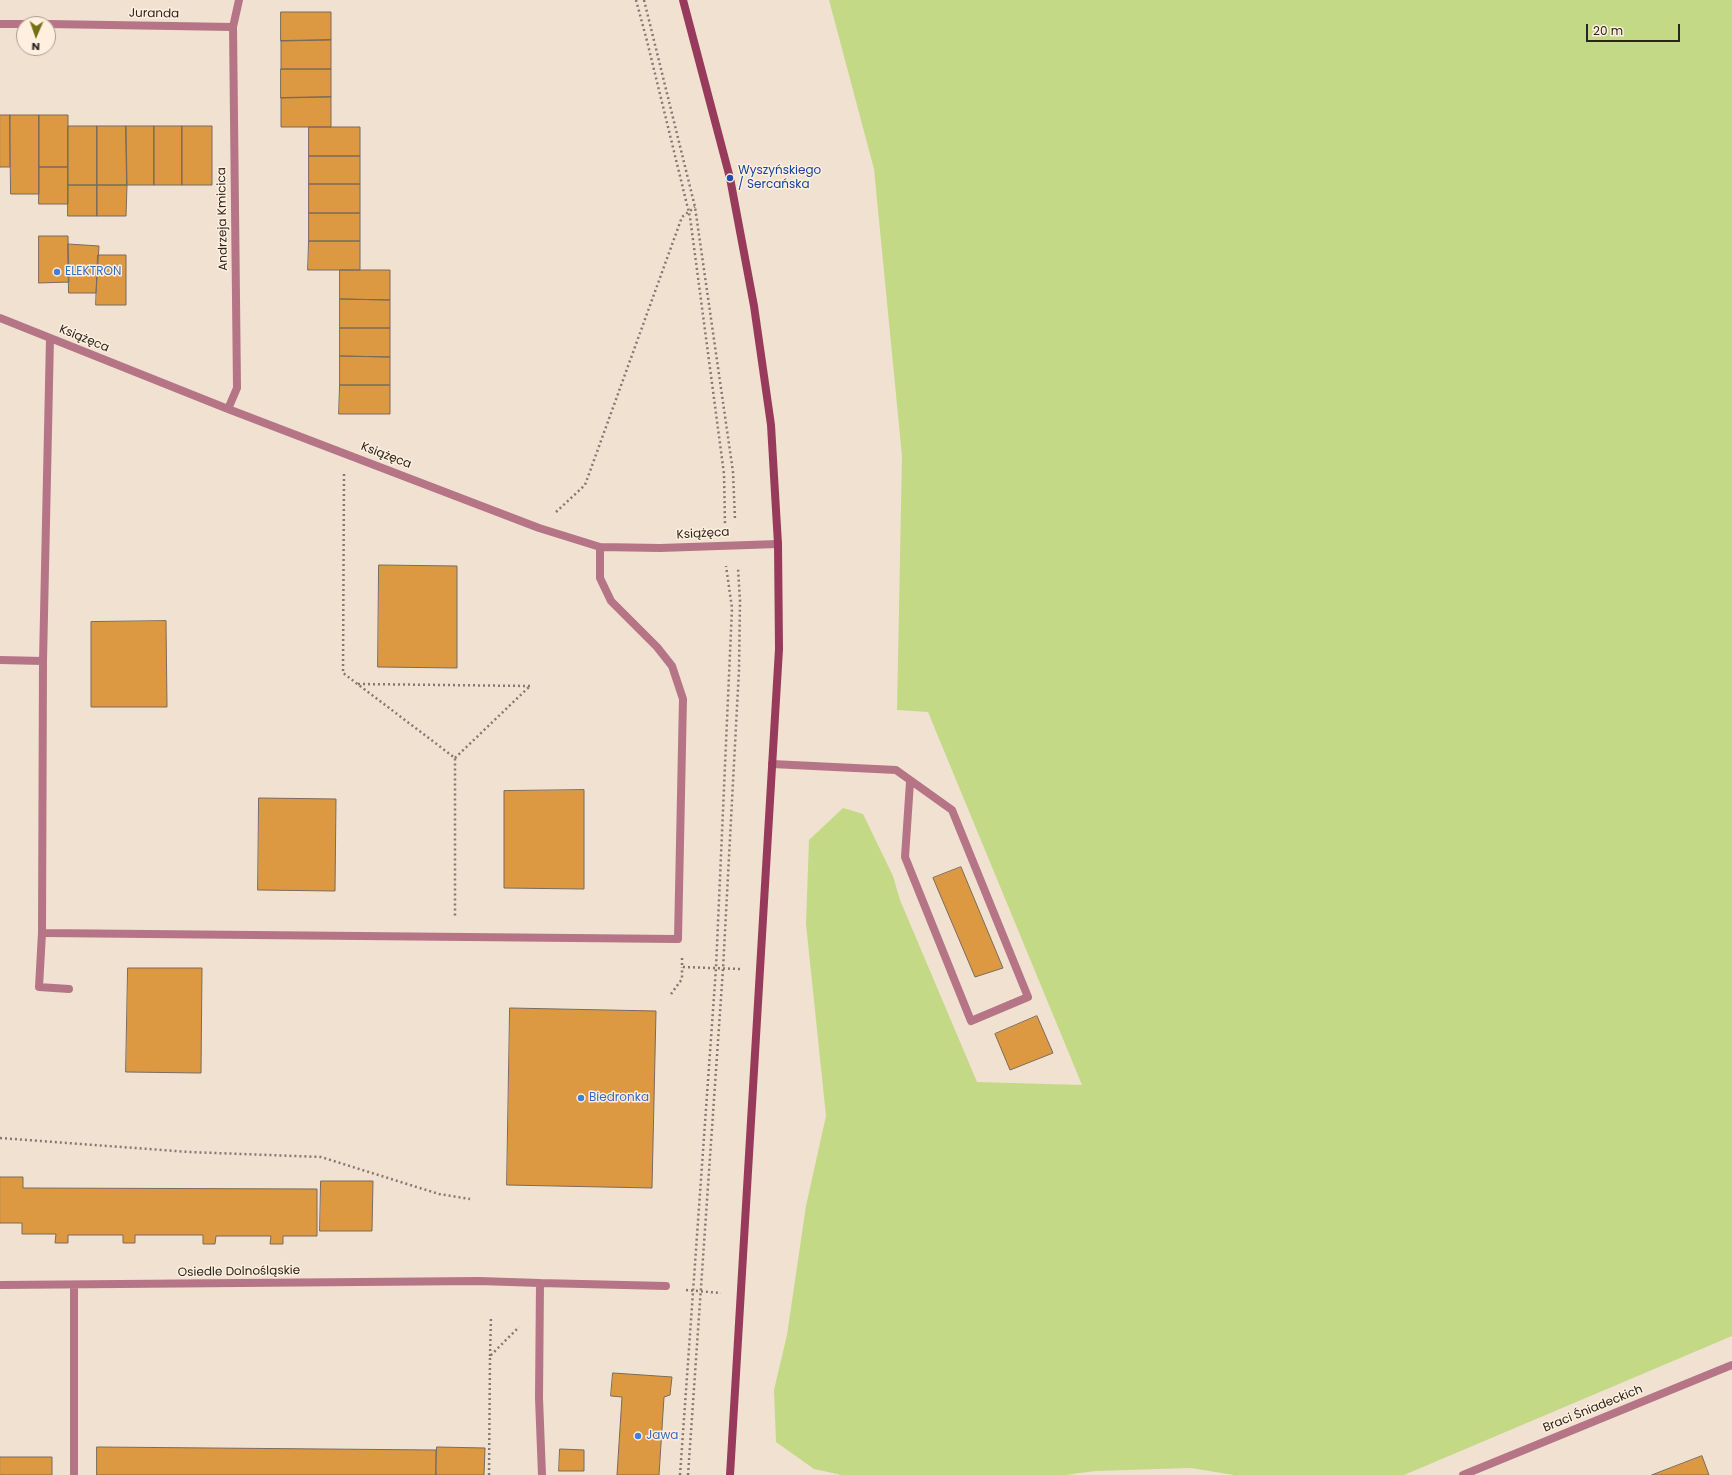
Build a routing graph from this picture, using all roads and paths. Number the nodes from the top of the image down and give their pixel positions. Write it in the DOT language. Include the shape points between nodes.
graph roads {
  1 [pos="239,0"];
  2 [pos="636,0"];
  3 [pos="644,0"];
  4 [pos="683,0"];
  5 [pos="0,24"];
  6 [pos="16,24"];
  7 [pos="56,24"];
  8 [pos="233,27"];
  9 [pos="695,207"];
  10 [pos="688,211"];
  11 [pos="0,318"];
  12 [pos="50,338"];
  13 [pos="228,410"];
  14 [pos="344,453"];
  15 [pos="735,520"];
  16 [pos="725,527"];
  17 [pos="539,528"];
  18 [pos="778,544"];
  19 [pos="600,547"];
  20 [pos="726,562"];
  21 [pos="738,568"];
  22 [pos="0,660"];
  23 [pos="43,661"];
  24 [pos="358,684"];
  25 [pos="455,758"];
  26 [pos="772,764"];
  27 [pos="910,782"];
  28 [pos="42,933"];
  29 [pos="455,936"];
  30 [pos="678,939"];
  31 [pos="682,967"];
  32 [pos="716,968"];
  33 [pos="723,969"];
  34 [pos="743,969"];
  35 [pos="69,989"];
  36 [pos="671,994"];
  37 [pos="0,1138"];
  38 [pos="470,1199"];
  39 [pos="540,1283"];
  40 [pos="0,1285"];
  41 [pos="74,1286"];
  42 [pos="666,1286"];
  43 [pos="692,1291"];
  44 [pos="700,1292"];
  45 [pos="723,1293"];
  46 [pos="540,1306"];
  47 [pos="491,1316"];
  48 [pos="490,1356"];
  49 [pos="1732,1365"];
  50 [pos="74,1475"];
  51 [pos="490,1475"];
  52 [pos="542,1475"];
  53 [pos="680,1475"];
  54 [pos="688,1475"];
  55 [pos="730,1475"];
  56 [pos="1463,1475"];
  1 -- 8 [label="street"];
  2 -- 10 [label="path"];
  3 -- 9 [label="path"];
  4 -- 18 [label="street" via="730,178 754,306 771,425"];
  5 -- 6 [label="street"];
  7 -- 8 [label="street, Juranda"];
  8 -- 13 [label="street, Andrzeja Kmicica" via="237,388"];
  9 -- 10 [label="path"];
  9 -- 15 [label="path" via="733,472"];
  10 -- 16 [label="path" via="724,474"];
  10 -- 17 [label="path" via="682,217 585,485"];
  11 -- 12 [label="street, Książęca"];
  12 -- 13 [label="street, Książęca"];
  12 -- 23 [label="street"];
  13 -- 14 [label="street, Książęca"];
  14 -- 17 [label="street, Książęca"];
  14 -- 24 [label="path" via="343,673"];
  17 -- 19 [label="street, Książęca"];
  18 -- 19 [label="street, Książęca" via="660,548"];
  18 -- 26 [label="street" via="779,649"];
  19 -- 30 [label="street" via="600,578 611,601 657,647 672,666 683,699"];
  20 -- 32 [label="path" via="732,608"];
  21 -- 33 [label="path" via="739,670"];
  22 -- 23 [label="street"];
  23 -- 28 [label="street"];
  24 -- 25 [label="path"];
  24 -- 25 [label="path" via="530,686"];
  25 -- 29 [label="path"];
  26 -- 27 [label="street" via="896,770"];
  26 -- 55 [label="street"];
  27 -- 27 [label="street" via="905,857 971,1021 1028,997 952,810"];
  28 -- 29 [label="street"];
  28 -- 35 [label="street" via="39,987"];
  29 -- 30 [label="street"];
  30 -- 31 [label="path" via="682,948"];
  31 -- 32 [label="path"];
  31 -- 36 [label="path" via="682,979"];
  32 -- 33 [label="path"];
  32 -- 43 [label="path"];
  33 -- 34 [label="path"];
  33 -- 44 [label="path"];
  37 -- 38 [label="path" via="189,1152 321,1157 439,1194"];
  39 -- 41 [label="street, Osiedle Dolnośląskie"];
  39 -- 42 [label="street, Osiedle Dolnośląskie"];
  39 -- 46 [label="street"];
  40 -- 41 [label="street, Osiedle Dolnośląskie"];
  41 -- 50 [label="street"];
  42 -- 43 [label="path"];
  43 -- 44 [label="path"];
  43 -- 53 [label="path"];
  44 -- 45 [label="path"];
  44 -- 54 [label="path"];
  46 -- 48 [label="path"];
  46 -- 52 [label="street" via="539,1398"];
  47 -- 48 [label="path"];
  48 -- 51 [label="path"];
  49 -- 56 [label="street, Braci Śniadeckich"];
}
